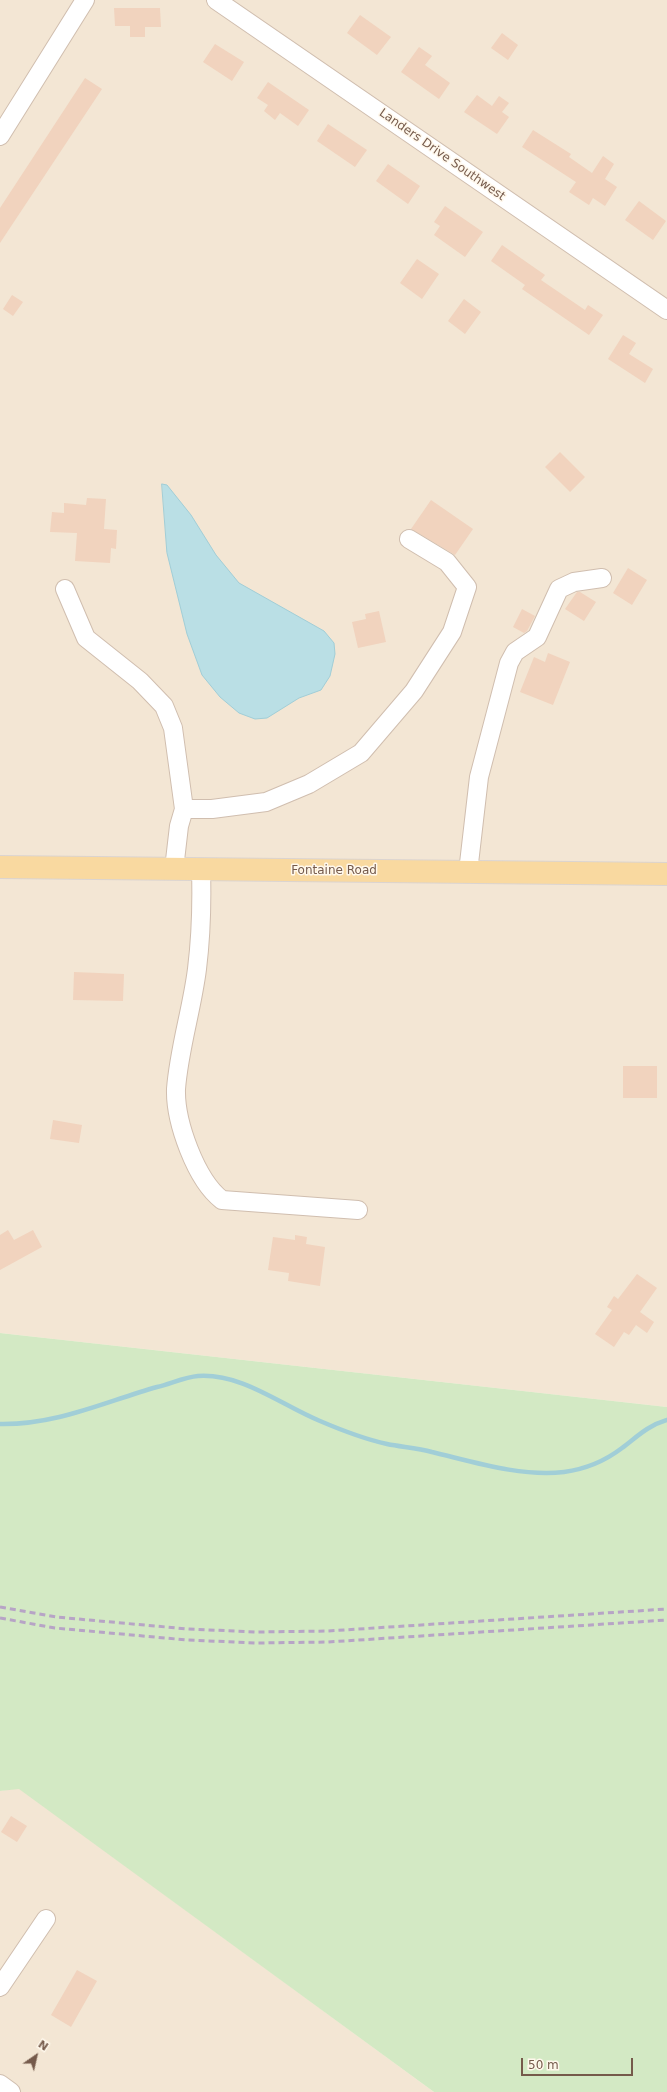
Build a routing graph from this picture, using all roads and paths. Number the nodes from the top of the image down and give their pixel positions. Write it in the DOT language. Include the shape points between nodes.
graph roads {
  1 [pos="85,0"];
  2 [pos="216,0"];
  3 [pos="0,136"];
  4 [pos="667,310"];
  5 [pos="409,539"];
  6 [pos="602,578"];
  7 [pos="65,590"];
  8 [pos="184,809"];
  9 [pos="0,868"];
  10 [pos="174,869"];
  11 [pos="201,870"];
  12 [pos="468,872"];
  13 [pos="667,874"];
  14 [pos="358,1210"];
  15 [pos="46,1919"];
  16 [pos="0,1986"];
  17 [pos="0,2084"];
  18 [pos="11,2092"];
  1 -- 3 [label="street"];
  2 -- 4 [label="street, Landers Drive Southwest"];
  5 -- 8 [label="street" via="447,562 467,587 452,632 414,691 361,753 309,784 266,802 212,809"];
  6 -- 12 [label="street" via="574,582 559,589 551,601 536,637 515,652 509,664 479,777"];
  7 -- 8 [label="street" via="86,638 140,681 164,706 173,728"];
  8 -- 10 [label="street" via="179,826"];
  9 -- 10 [label="main road, Fontaine Road"];
  10 -- 11 [label="main road, Fontaine Road"];
  11 -- 12 [label="main road, Fontaine Road"];
  11 -- 14 [label="street" via="197,970 176,1090 180,1118 192,1160 212,1192 222,1200"];
  12 -- 13 [label="main road, Fontaine Road"];
  15 -- 16 [label="street"];
  17 -- 18 [label="street"];
}
